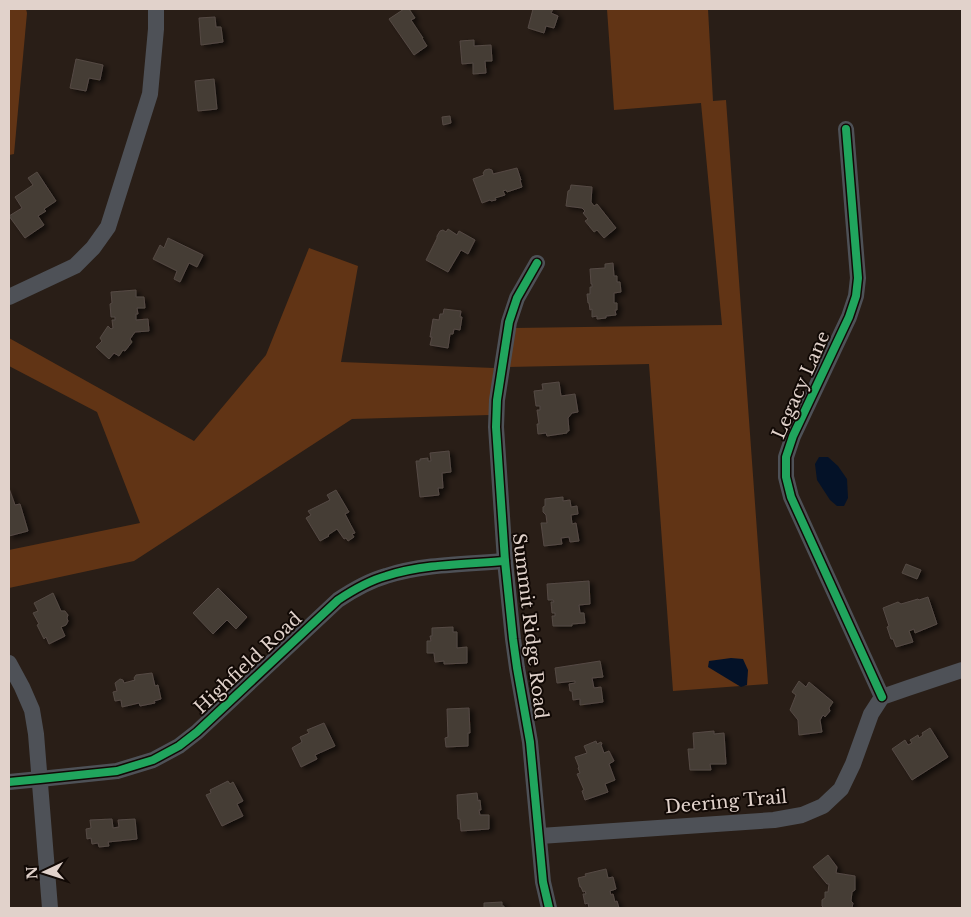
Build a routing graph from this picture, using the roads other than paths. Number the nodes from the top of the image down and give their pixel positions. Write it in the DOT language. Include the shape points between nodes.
graph roads {
  1 [pos="156,9"];
  2 [pos="846,128"];
  3 [pos="537,263"];
  4 [pos="9,297"];
  5 [pos="505,561"];
  6 [pos="9,663"];
  7 [pos="962,670"];
  8 [pos="882,697"];
  9 [pos="40,780"];
  10 [pos="9,782"];
  11 [pos="540,836"];
  12 [pos="50,908"];
  13 [pos="550,908"];
  1 -- 4 [label="street" via="150,94 108,227 75,266"];
  2 -- 8 [label="street, Legacy Lane" via="858,278 856,296 792,436 786,457 786,477 791,497"];
  3 -- 5 [label="street, Summit Ridge Road" via="517,298 509,322 498,400 496,427"];
  5 -- 9 [label="street, Highfield Road" via="410,570 359,586 338,600 179,746 153,760 117,770"];
  5 -- 11 [label="street, Summit Ridge Road"];
  6 -- 9 [label="street" via="32,710"];
  7 -- 8 [label="street"];
  8 -- 11 [label="street, Deering Trail" via="871,714 840,789 823,806 802,815 774,820"];
  9 -- 10 [label="street, Highfield Road"];
  9 -- 12 [label="street"];
  11 -- 13 [label="street, Summit Ridge Road" via="543,882"];
}
